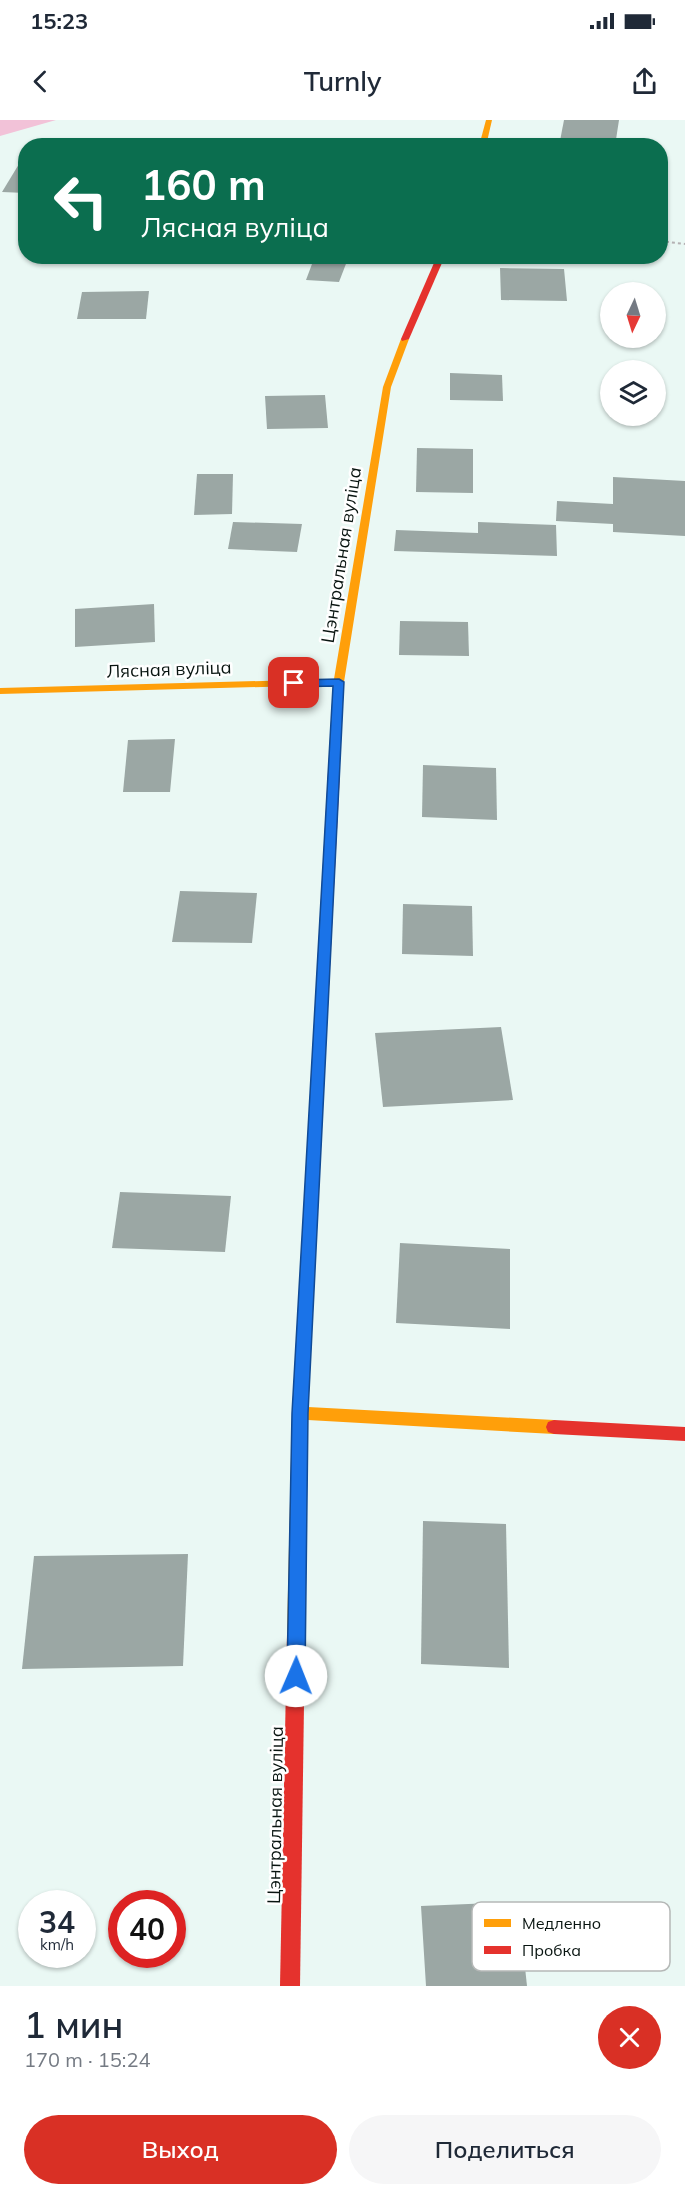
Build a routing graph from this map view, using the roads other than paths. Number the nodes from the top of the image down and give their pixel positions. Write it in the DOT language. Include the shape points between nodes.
graph roads {
  1 [pos="489,120"];
  2 [pos="484,138"];
  3 [pos="437,264"];
  4 [pos="339,682"];
  5 [pos="0,691"];
  6 [pos="300,1413"];
  7 [pos="685,1434"];
  8 [pos="290,1986"];
  1 -- 2 [label="street"];
  3 -- 4 [label="street, Цэнтральная вуліца" via="387,387"];
  4 -- 5 [label="street, Лясная вуліца"];
  4 -- 6 [label="street, Цэнтральная вуліца"];
  6 -- 7 [label="street"];
  6 -- 8 [label="street, Цэнтральная вуліца"];
}
